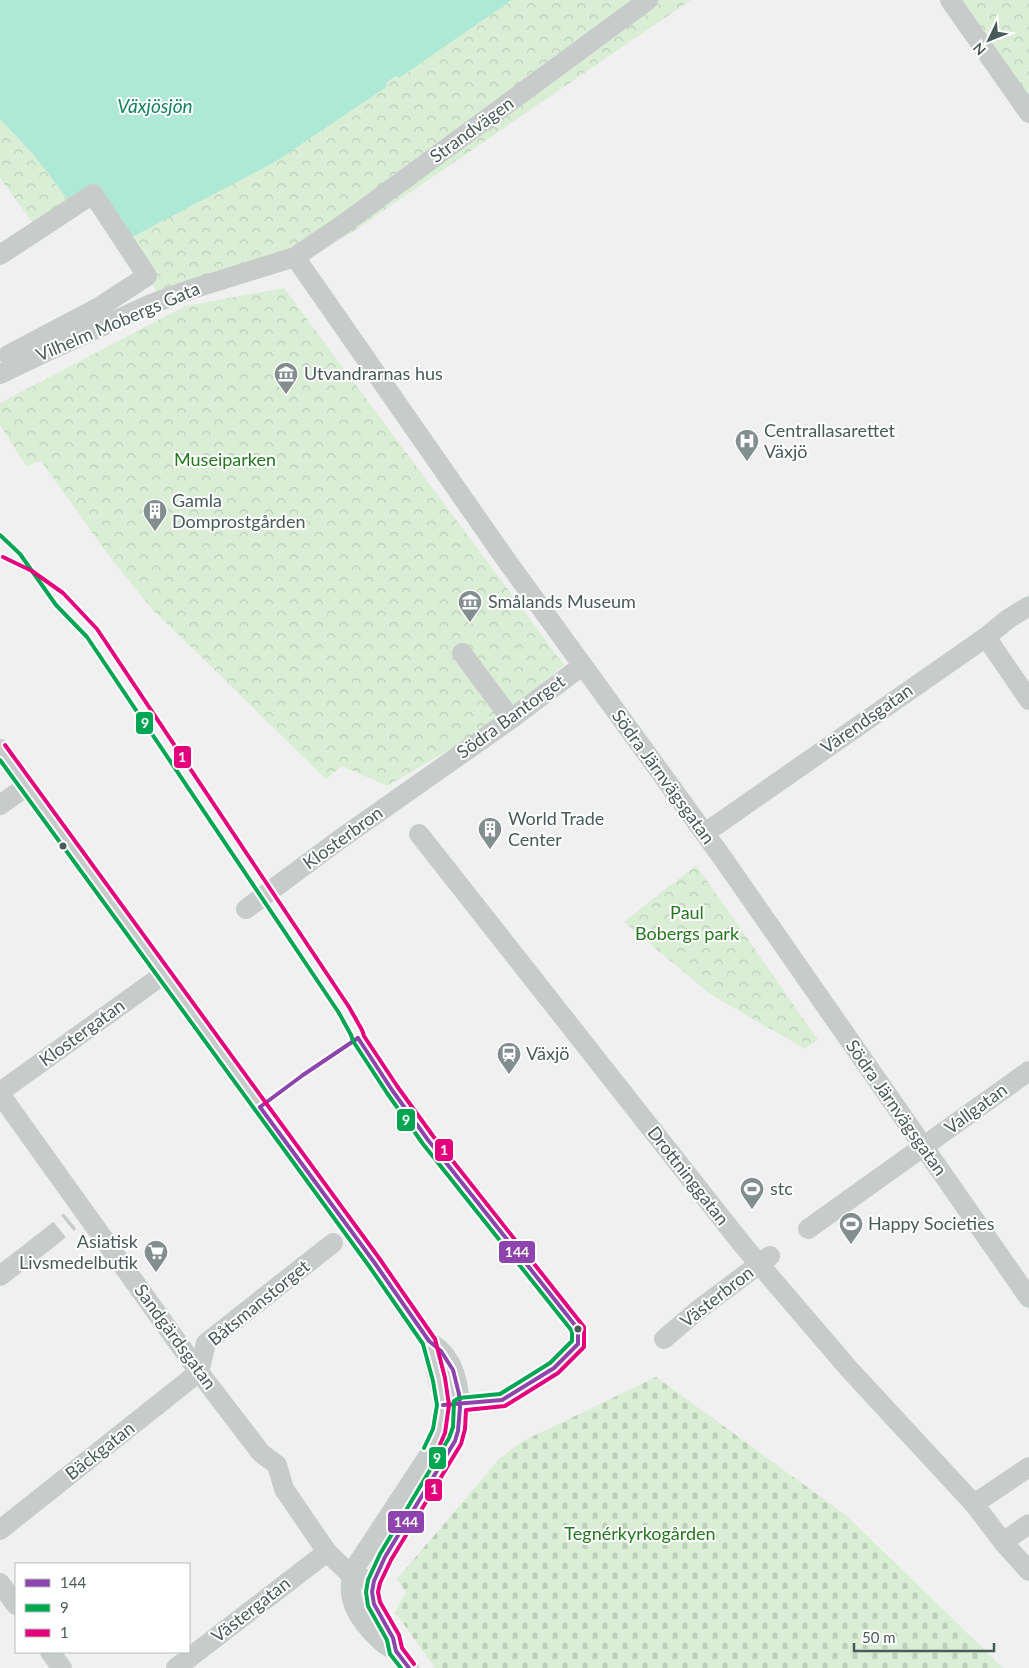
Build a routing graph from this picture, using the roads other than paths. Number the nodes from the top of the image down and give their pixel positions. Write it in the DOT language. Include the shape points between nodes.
graph roads {
  1 [pos="648,0"];
  2 [pos="950,0"];
  3 [pos="1029,113"];
  4 [pos="0,256"];
  5 [pos="295,257"];
  6 [pos="0,359"];
  7 [pos="0,374"];
  8 [pos="1029,606"];
  9 [pos="986,637"];
  10 [pos="462,653"];
  11 [pos="582,666"];
  12 [pos="1029,700"];
  13 [pos="511,719"];
  14 [pos="3,753"];
  15 [pos="440,769"];
  16 [pos="27,786"];
  17 [pos="0,805"];
  18 [pos="705,833"];
  19 [pos="420,834"];
  20 [pos="246,909"];
  21 [pos="164,974"];
  22 [pos="1029,1071"];
  23 [pos="0,1093"];
  24 [pos="915,1152"];
  25 [pos="808,1229"];
  26 [pos="44,1242"];
  27 [pos="333,1243"];
  28 [pos="770,1256"];
  29 [pos="0,1276"];
  30 [pos="1029,1298"];
  31 [pos="664,1339"];
  32 [pos="429,1341"];
  33 [pos="199,1372"];
  34 [pos="1029,1466"];
  35 [pos="974,1504"];
  36 [pos="1029,1524"];
  37 [pos="0,1530"];
  38 [pos="1003,1542"];
  39 [pos="327,1552"];
  40 [pos="1029,1571"];
  41 [pos="352,1576"];
  42 [pos="374,1581"];
  43 [pos="0,1583"];
  44 [pos="15,1605"];
  45 [pos="396,1651"];
  46 [pos="51,1653"];
  47 [pos="62,1668"];
  48 [pos="176,1668"];
  49 [pos="409,1668"];
  1 -- 5 [label="street, Strandvägen" via="353,218"];
  2 -- 3 [label="street"];
  4 -- 6 [label="street" via="93,194 147,276 101,306"];
  5 -- 7 [label="street, Vilhelm Mobergs Gata" via="151,304"];
  5 -- 11 [label="street, Södra Järnvägsgatan"];
  8 -- 9 [label="street, Värendsgatan"];
  9 -- 12 [label="street"];
  9 -- 18 [label="street, Värendsgatan"];
  10 -- 13 [label="street"];
  11 -- 13 [label="street, Södra Bantorget"];
  11 -- 18 [label="street, Södra Järnvägsgatan"];
  13 -- 15 [label="street, Södra Bantorget"];
  14 -- 16 [label="street"];
  15 -- 20 [label="street, Klosterbron"];
  16 -- 17 [label="street"];
  16 -- 21 [label="street"];
  18 -- 24 [label="street, Södra Järnvägsgatan"];
  19 -- 35 [label="street, Drottninggatan" via="742,1244 849,1368"];
  21 -- 23 [label="street, Klostergatan"];
  21 -- 32 [label="street"];
  22 -- 24 [label="street, Vallgatan"];
  23 -- 33 [label="street, Sandgärdsgatan" via="77,1216"];
  24 -- 25 [label="street, Vallgatan"];
  24 -- 30 [label="street, Södra Järnvägsgatan"];
  26 -- 29 [label="street"];
  27 -- 33 [label="street, Båtsmanstorget" via="206,1343"];
  28 -- 31 [label="street, Västerbron, bridge"];
  32 -- 41 [label="street" via="442,1392 439,1431 429,1454"];
  32 -- 42 [label="street" via="442,1351 455,1377 460,1404 459,1428 448,1455 385,1557"];
  33 -- 37 [label="street, Bäckgatan"];
  33 -- 39 [label="street, Sandgärdsgatan" via="261,1453 277,1465 284,1489"];
  34 -- 35 [label="street"];
  35 -- 38 [label="street, Drottninggatan"];
  36 -- 38 [label="street"];
  38 -- 40 [label="street, Drottninggatan"];
  39 -- 41 [label="street, Sandgärdsgatan"];
  39 -- 48 [label="street, Västergatan"];
  41 -- 42 [label="street"];
  41 -- 45 [label="street" via="350,1594 360,1618 382,1642"];
  42 -- 45 [label="street" via="374,1604 393,1638"];
  43 -- 44 [label="street"];
  45 -- 49 [label="street"];
  46 -- 47 [label="street"];
}
